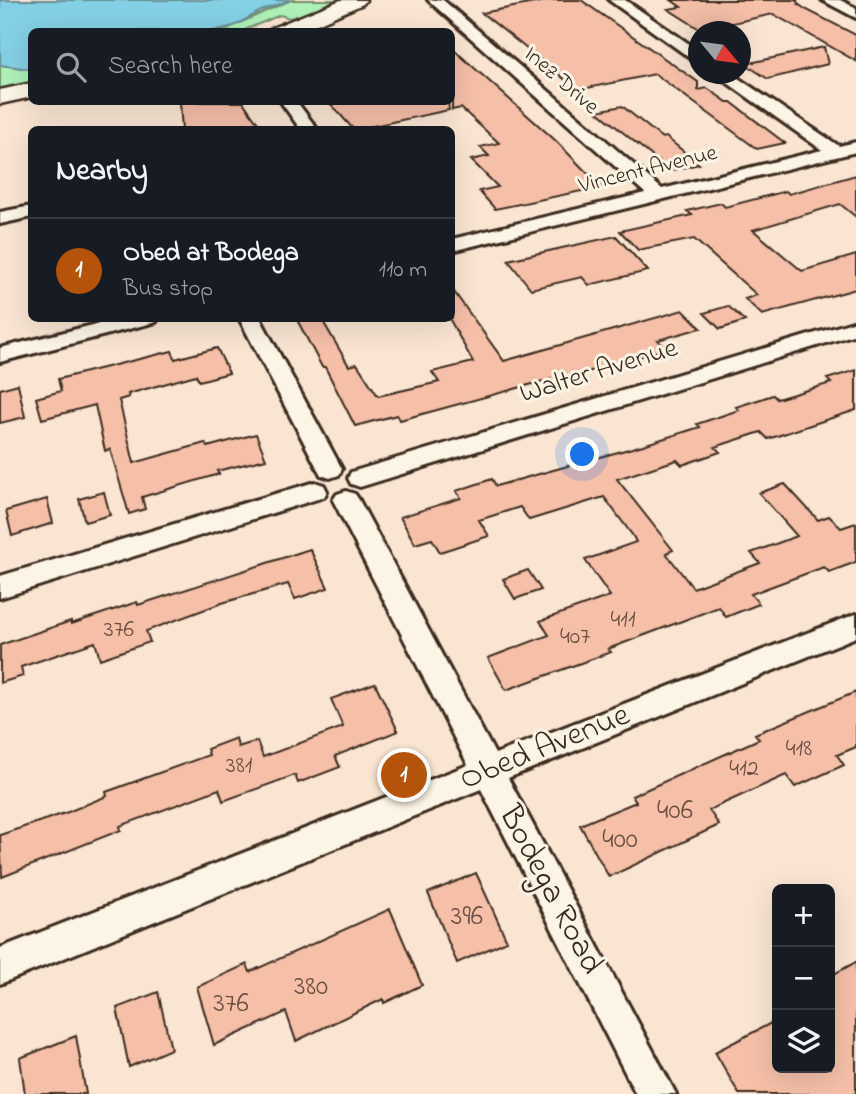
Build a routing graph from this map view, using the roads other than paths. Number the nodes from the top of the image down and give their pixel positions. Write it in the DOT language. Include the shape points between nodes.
graph roads {
  1 [pos="356,0"];
  2 [pos="435,0"];
  3 [pos="616,0"];
  4 [pos="829,0"];
  5 [pos="856,14"];
  6 [pos="290,28"];
  7 [pos="688,50"];
  8 [pos="737,84"];
  9 [pos="28,91"];
  10 [pos="0,97"];
  11 [pos="291,105"];
  12 [pos="307,126"];
  13 [pos="856,147"];
  14 [pos="836,152"];
  15 [pos="659,195"];
  16 [pos="28,212"];
  17 [pos="0,218"];
  18 [pos="455,244"];
  19 [pos="133,322"];
  20 [pos="250,322"];
  21 [pos="856,327"];
  22 [pos="0,355"];
  23 [pos="330,468"];
  24 [pos="353,489"];
  25 [pos="315,491"];
  26 [pos="0,587"];
  27 [pos="856,625"];
  28 [pos="488,771"];
  29 [pos="0,966"];
  30 [pos="657,1094"];
  1 -- 6 [label="main road"];
  2 -- 15 [label="street, Inez Drive"];
  3 -- 7 [label="street"];
  4 -- 5 [label="street"];
  8 -- 14 [label="street"];
  9 -- 10 [label="main road"];
  11 -- 12 [label="street"];
  13 -- 14 [label="street, Vincent Avenue"];
  14 -- 15 [label="street, Vincent Avenue"];
  15 -- 18 [label="street, Vincent Avenue"];
  16 -- 17 [label="street"];
  19 -- 22 [label="street"];
  20 -- 23 [label="street"];
  21 -- 24 [label="street, Walter Avenue"];
  23 -- 24 [label="street" via="348,469"];
  23 -- 25 [label="street" via="316,478"];
  24 -- 25 [label="street" via="327,501"];
  24 -- 28 [label="street, Bodega Road"];
  25 -- 26 [label="street"];
  27 -- 28 [label="street, Obed Avenue"];
  28 -- 29 [label="street, Obed Avenue"];
  28 -- 30 [label="street, Bodega Road"];
}
